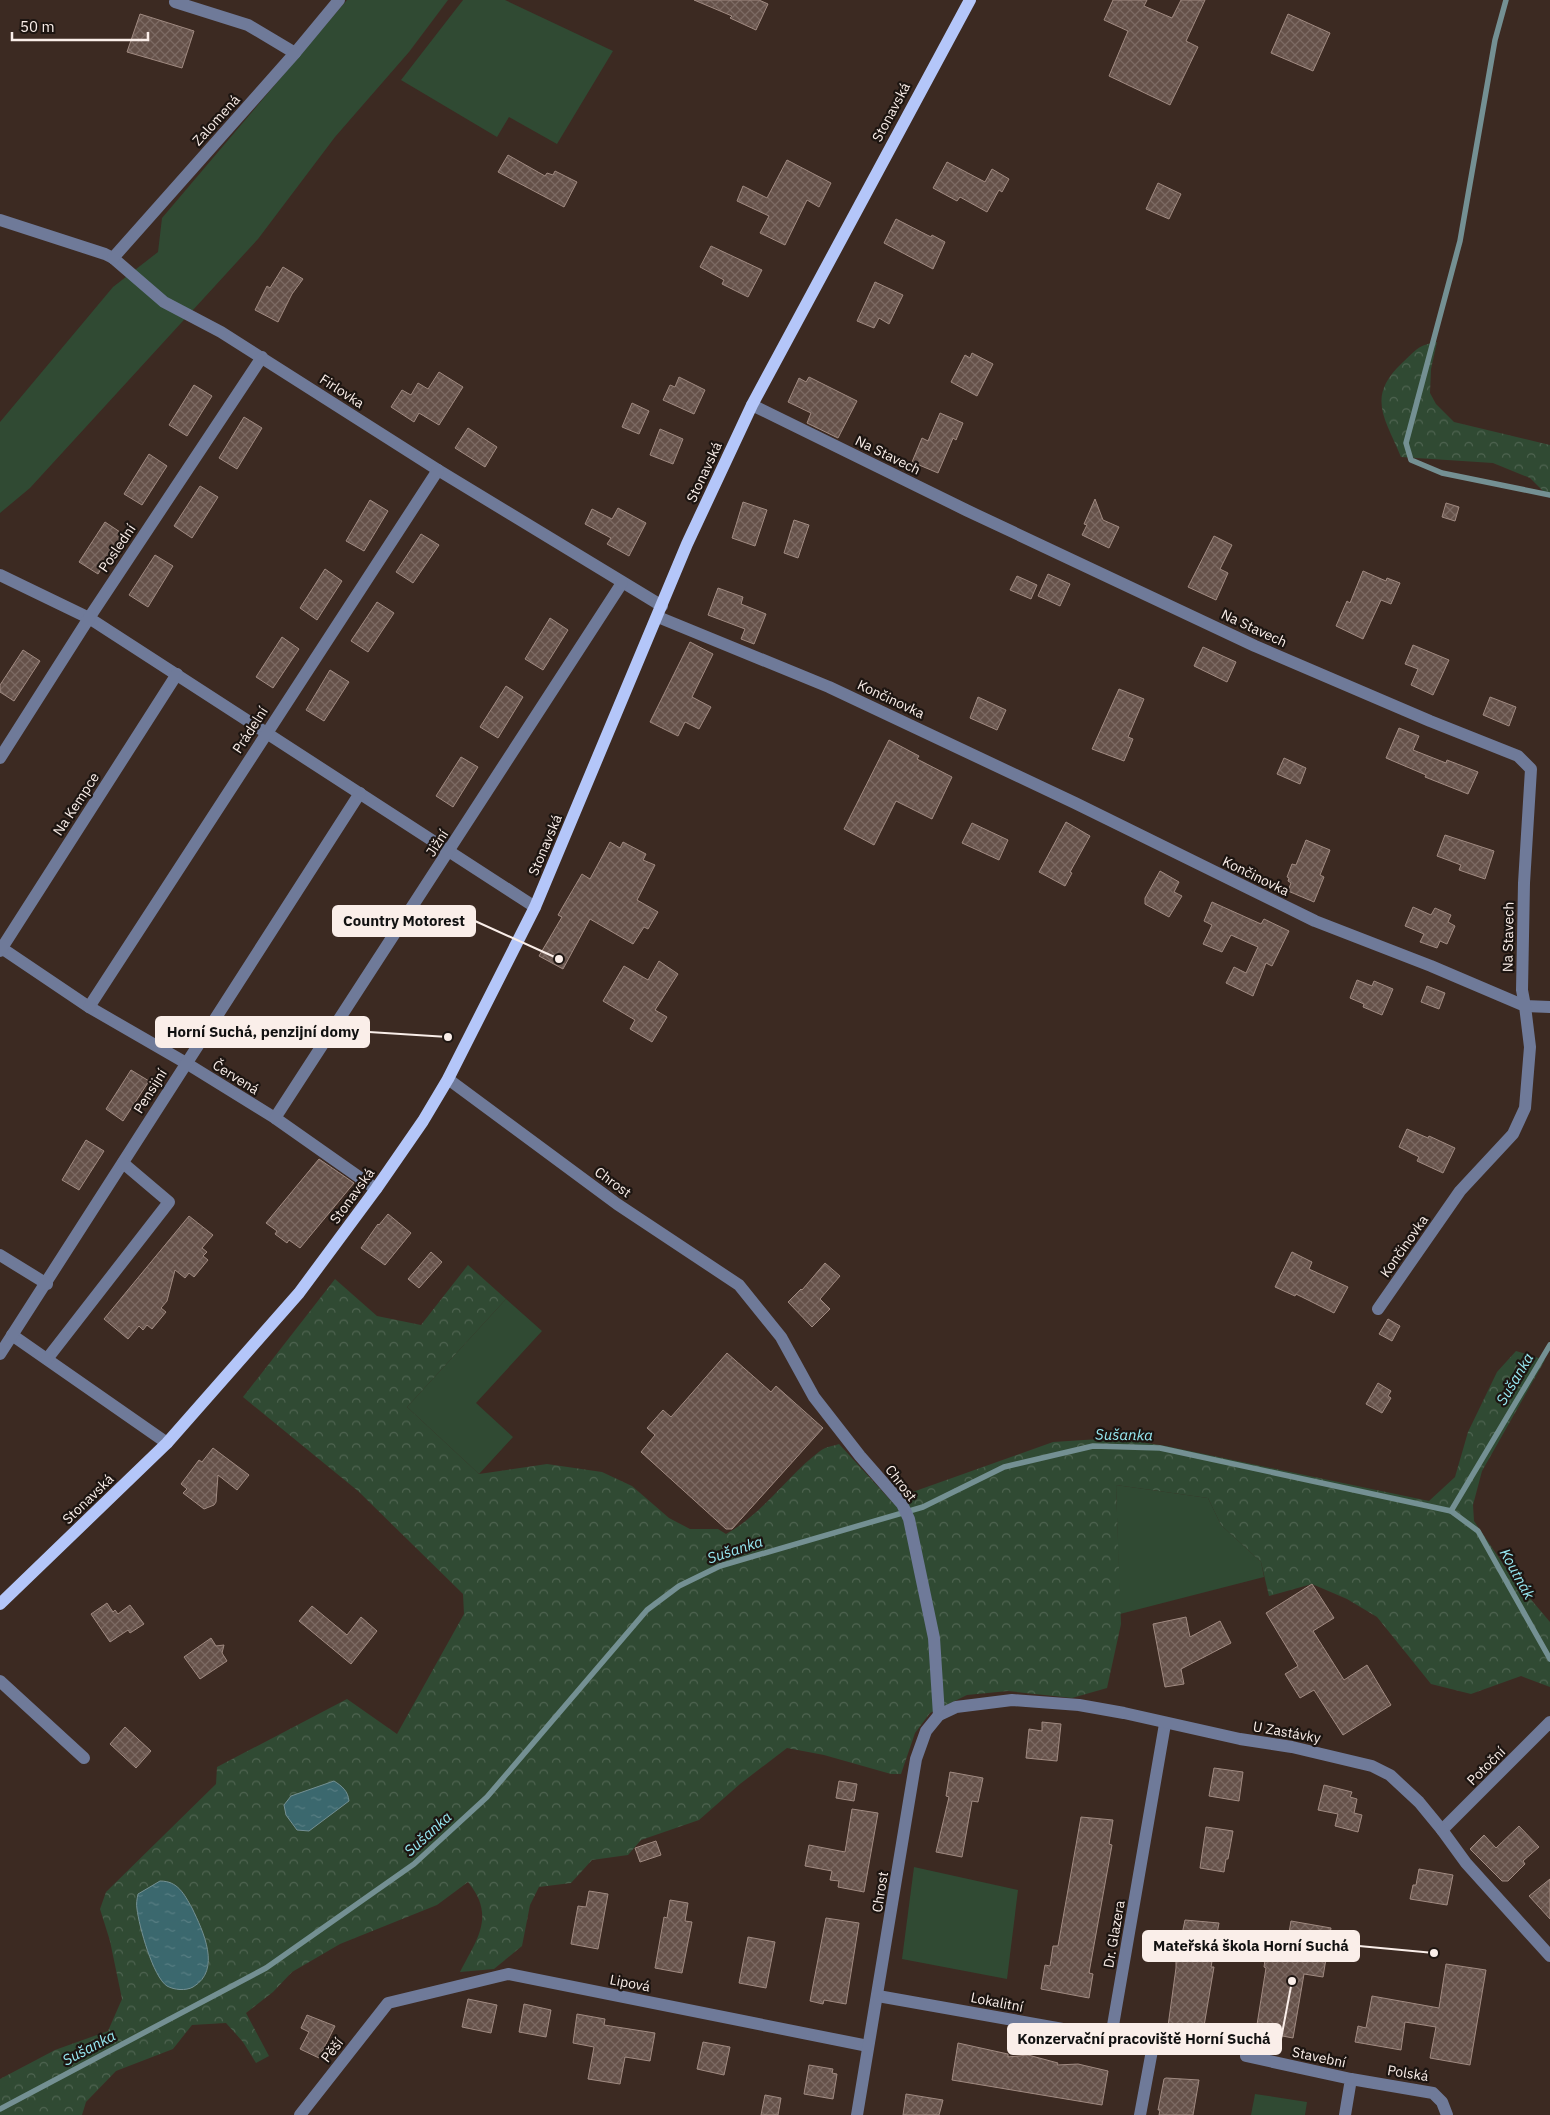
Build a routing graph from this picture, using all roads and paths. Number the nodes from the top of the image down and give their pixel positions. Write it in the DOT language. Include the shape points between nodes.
graph roads {
  1 [pos="339,0"];
  2 [pos="970,0"];
  3 [pos="175,2"];
  4 [pos="295,53"];
  5 [pos="0,220"];
  6 [pos="112,258"];
  7 [pos="262,357"];
  8 [pos="752,405"];
  9 [pos="438,470"];
  10 [pos="0,575"];
  11 [pos="622,583"];
  12 [pos="660,611"];
  13 [pos="89,618"];
  14 [pos="177,674"];
  15 [pos="266,734"];
  16 [pos="0,758"];
  17 [pos="360,793"];
  18 [pos="450,851"];
  19 [pos="535,907"];
  20 [pos="1,948"];
  21 [pos="1525,1006"];
  22 [pos="89,1007"];
  23 [pos="1550,1007"];
  24 [pos="186,1063"];
  25 [pos="448,1079"];
  26 [pos="275,1118"];
  27 [pos="123,1163"];
  28 [pos="376,1189"];
  29 [pos="0,1255"];
  30 [pos="47,1284"];
  31 [pos="1378,1309"];
  32 [pos="12,1335"];
  33 [pos="0,1354"];
  34 [pos="47,1359"];
  35 [pos="167,1443"];
  36 [pos="0,1604"];
  37 [pos="0,1681"];
  38 [pos="940,1715"];
  39 [pos="1550,1722"];
  40 [pos="1165,1724"];
  41 [pos="84,1758"];
  42 [pos="1442,1830"];
  43 [pos="1550,1956"];
  44 [pos="878,1996"];
  45 [pos="388,2003"];
  46 [pos="1111,2037"];
  47 [pos="868,2046"];
  48 [pos="1246,2056"];
  49 [pos="1352,2079"];
  50 [pos="300,2115"];
  51 [pos="857,2115"];
  52 [pos="1140,2115"];
  53 [pos="1346,2115"];
  54 [pos="1447,2115"];
  1 -- 4 [label="street, Zalomená"];
  2 -- 8 [label="main road, Stonavská"];
  3 -- 4 [label="street" via="248,25"];
  4 -- 6 [label="street, Zalomená"];
  5 -- 6 [label="street, Firlovka"];
  6 -- 7 [label="street, Firlovka" via="164,302"];
  7 -- 9 [label="street, Firlovka"];
  7 -- 13 [label="street, Poslední"];
  8 -- 12 [label="main road, Stonavská" via="687,544"];
  8 -- 21 [label="street, Na Stavech" via="957,506 1255,646 1430,722 1518,756 1530,769 1524,883 1522,990"];
  9 -- 11 [label="street, Firlovka"];
  9 -- 15 [label="street, Prádelní"];
  10 -- 13 [label="street"];
  11 -- 12 [label="street, Firlovka"];
  11 -- 18 [label="street, Jižní"];
  12 -- 19 [label="main road, Stonavská"];
  12 -- 21 [label="street, Končinovka" via="1075,803 1316,921"];
  13 -- 14 [label="street"];
  13 -- 16 [label="street, Poslední"];
  14 -- 15 [label="street"];
  14 -- 20 [label="street, Na Kempce"];
  15 -- 17 [label="street"];
  15 -- 22 [label="street, Prádelní"];
  17 -- 18 [label="street"];
  17 -- 24 [label="street, Pensijní"];
  18 -- 19 [label="street"];
  18 -- 26 [label="street, Jižní"];
  19 -- 25 [label="main road, Stonavská"];
  20 -- 22 [label="street, Červená"];
  21 -- 23 [label="street"];
  21 -- 31 [label="street, Končinovka" via="1530,1047 1525,1108 1514,1134 1460,1191"];
  22 -- 24 [label="street, Červená"];
  24 -- 26 [label="street, Červená"];
  24 -- 27 [label="street, Pensijní"];
  25 -- 28 [label="main road, Stonavská"];
  25 -- 38 [label="street, Chrost" via="617,1204 739,1285 780,1337 814,1397 902,1504 909,1519 934,1638"];
  26 -- 28 [label="street, Červená"];
  27 -- 30 [label="street, Pensijní"];
  27 -- 34 [label="street" via="168,1202"];
  28 -- 35 [label="main road, Stonavská" via="300,1293"];
  29 -- 30 [label="street"];
  30 -- 32 [label="street, Pensijní"];
  32 -- 33 [label="street, Pensijní"];
  32 -- 34 [label="street"];
  34 -- 35 [label="street"];
  35 -- 36 [label="main road, Stonavská"];
  37 -- 41 [label="street"];
  38 -- 40 [label="street, U Zastávky" via="956,1706 1038,1700 1124,1713"];
  38 -- 44 [label="street, Chrost" via="926,1731 916,1760"];
  39 -- 42 [label="street, Potoční"];
  40 -- 42 [label="street, U Zastávky" via="1292,1747 1372,1766 1390,1775 1419,1802"];
  40 -- 46 [label="street, Dr. Glazera"];
  42 -- 43 [label="street, U Zastávky" via="1466,1863"];
  44 -- 46 [label="street, Lokalitní"];
  44 -- 47 [label="street, Chrost"];
  45 -- 47 [label="street, Lipová" via="508,1974"];
  45 -- 50 [label="street, Pěší"];
  46 -- 52 [label="street" via="1153,2045"];
  47 -- 51 [label="street, Chrost"];
  48 -- 49 [label="street, Stavební"];
  49 -- 53 [label="street, Stavební"];
  49 -- 54 [label="street, Polská" via="1433,2092"];
}
